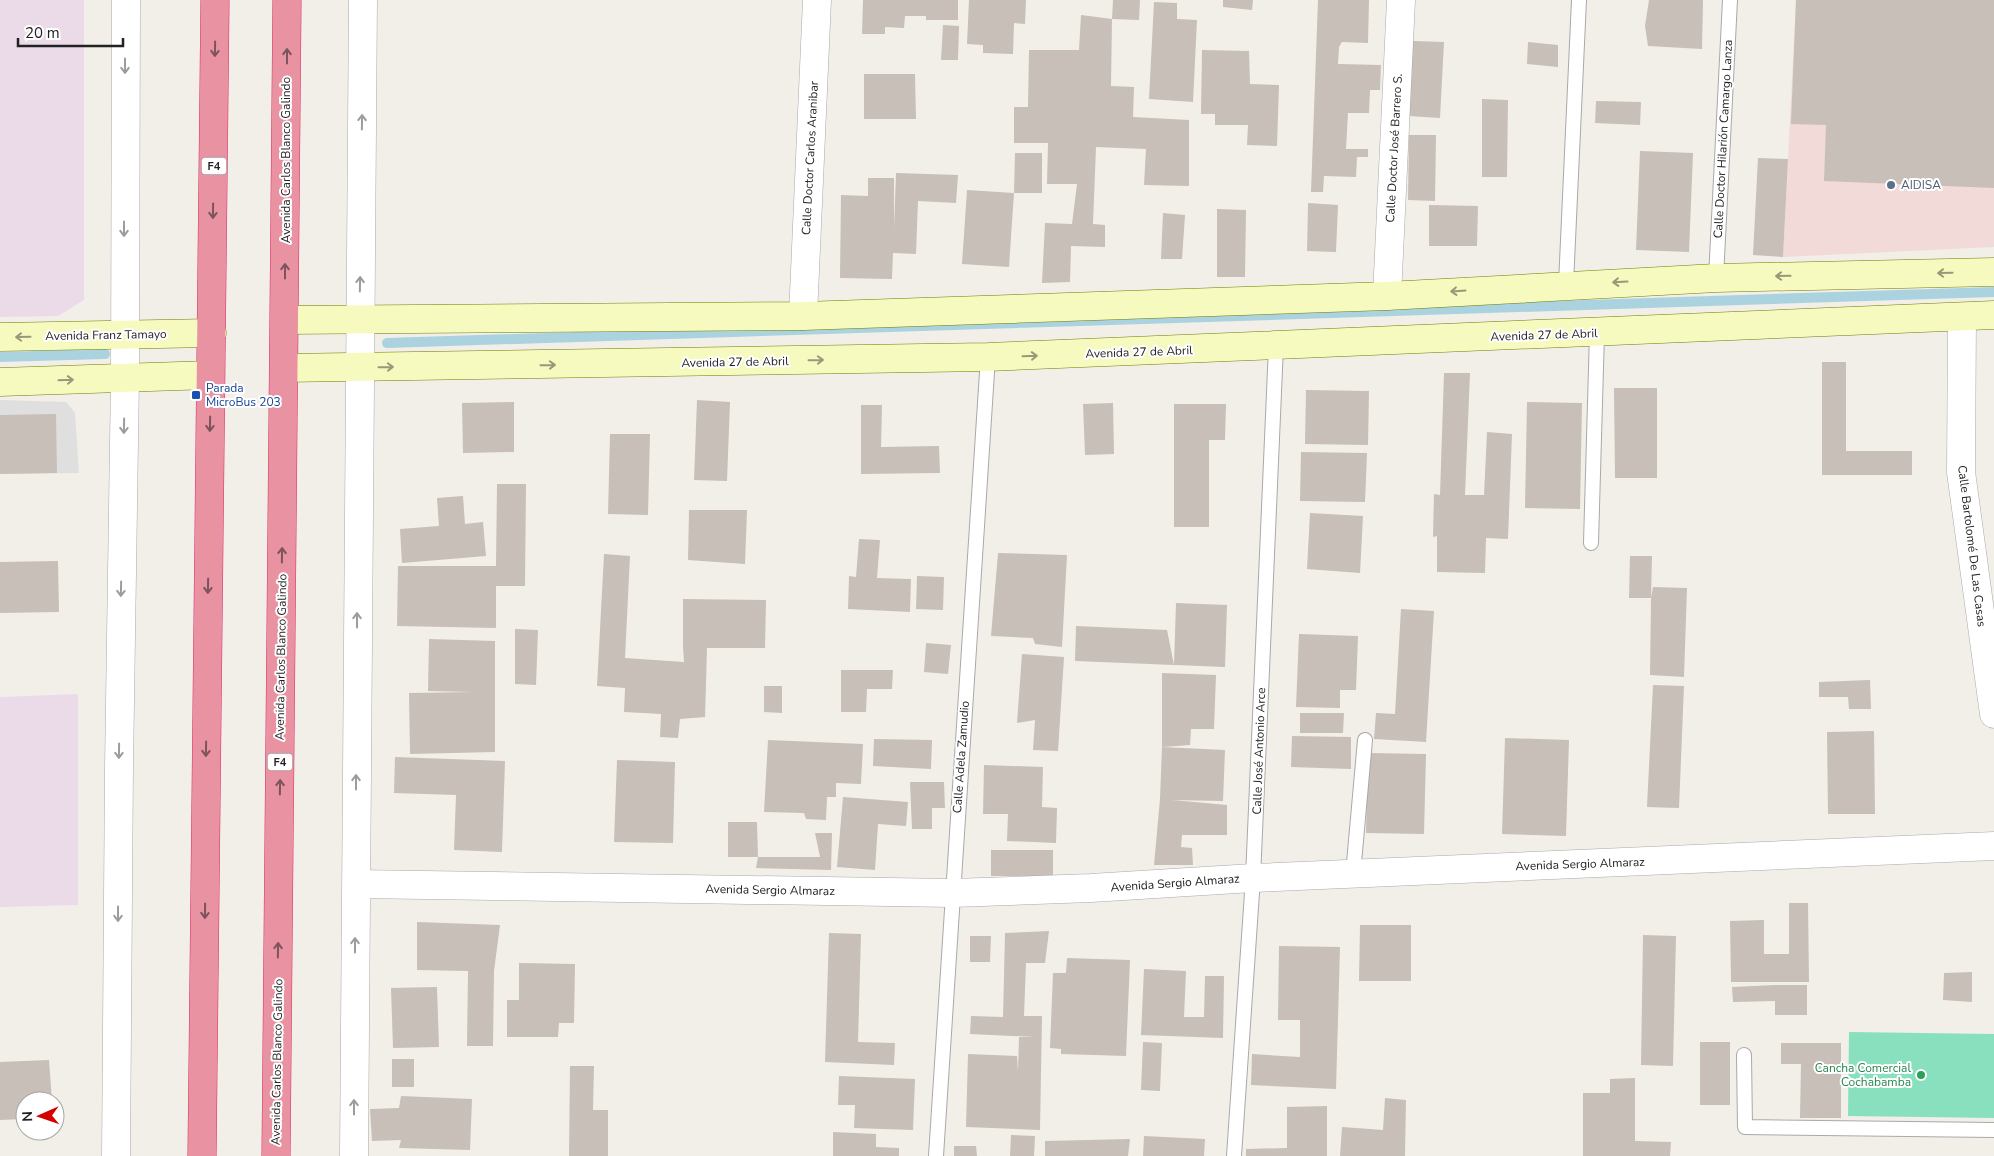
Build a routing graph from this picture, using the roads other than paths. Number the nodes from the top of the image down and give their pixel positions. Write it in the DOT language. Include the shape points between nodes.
graph roads {
  1 [pos="126,0"];
  2 [pos="215,0"];
  3 [pos="287,0"];
  4 [pos="363,0"];
  5 [pos="817,0"];
  6 [pos="1401,0"];
  7 [pos="1579,0"];
  8 [pos="1730,0"];
  9 [pos="1994,272"];
  10 [pos="1716,278"];
  11 [pos="1566,284"];
  12 [pos="1387,296"];
  13 [pos="1994,315"];
  14 [pos="803,316"];
  15 [pos="1962,317"];
  16 [pos="285,320"];
  17 [pos="360,320"];
  18 [pos="212,333"];
  19 [pos="1597,333"];
  20 [pos="124,334"];
  21 [pos="0,337"];
  22 [pos="1276,346"];
  23 [pos="988,358"];
  24 [pos="284,368"];
  25 [pos="359,368"];
  26 [pos="210,375"];
  27 [pos="125,378"];
  28 [pos="0,382"];
  29 [pos="1591,543"];
  30 [pos="1990,663"];
  31 [pos="1994,714"];
  32 [pos="1365,740"];
  33 [pos="1994,846"];
  34 [pos="1353,874"];
  35 [pos="1253,878"];
  36 [pos="356,884"];
  37 [pos="952,893"];
  38 [pos="1744,1055"];
  39 [pos="1994,1130"];
  40 [pos="116,1156"];
  41 [pos="202,1156"];
  42 [pos="276,1156"];
  43 [pos="354,1156"];
  44 [pos="936,1156"];
  45 [pos="1234,1156"];
  1 -- 20 [label="street, one-way"];
  2 -- 18 [label="highway, F4, one-way"];
  16 -- 3 [label="highway, Avenida Carlos Blanco Galindo / F4, one-way"];
  17 -- 4 [label="street, one-way"];
  5 -- 14 [label="street, Calle Doctor Carlos Aranibar"];
  6 -- 12 [label="street, Calle Doctor José Barrero S."];
  7 -- 11 [label="lane"];
  8 -- 10 [label="lane, Calle Doctor Hilarión Camargo Lanza"];
  9 -- 10 [label="street, one-way"];
  10 -- 11 [label="street, one-way"];
  11 -- 12 [label="street, one-way"];
  12 -- 14 [label="street"];
  13 -- 15 [label="street, Avenida 27 de Abril"];
  14 -- 17 [label="street"];
  15 -- 19 [label="street, Avenida 27 de Abril"];
  15 -- 30 [label="street, Calle Bartolomé De Las Casas" via="1961,472"];
  16 -- 17 [label="street"];
  16 -- 24 [label="highway, F4"];
  17 -- 25 [label="street"];
  18 -- 20 [label="street, Avenida Franz Tamayo"];
  18 -- 26 [label="highway, F4"];
  19 -- 22 [label="street, Avenida 27 de Abril"];
  19 -- 29 [label="lane"];
  20 -- 21 [label="street, Avenida Franz Tamayo, one-way"];
  20 -- 27 [label="street"];
  23 -- 22 [label="street, Avenida 27 de Abril, one-way"];
  22 -- 35 [label="lane, Calle José Antonio Arce"];
  25 -- 23 [label="street, Avenida 27 de Abril, one-way"];
  23 -- 37 [label="lane, Calle Adela Zamudio"];
  24 -- 25 [label="street, Avenida 27 de Abril"];
  42 -- 24 [label="highway, Avenida Carlos Blanco Galindo / F4, one-way"];
  36 -- 25 [label="street, one-way"];
  26 -- 27 [label="street"];
  26 -- 41 [label="highway, F4, one-way"];
  28 -- 27 [label="street, one-way"];
  27 -- 40 [label="street, one-way"];
  30 -- 31 [label="street, Calle Bartolomé De Las Casas"];
  32 -- 34 [label="lane"];
  33 -- 34 [label="street, Avenida Sergio Almaraz"];
  34 -- 35 [label="street, Avenida Sergio Almaraz"];
  35 -- 37 [label="street, Avenida Sergio Almaraz"];
  35 -- 45 [label="lane, Calle José Antonio Arce"];
  36 -- 37 [label="street, Avenida Sergio Almaraz"];
  43 -- 36 [label="street, one-way"];
  37 -- 44 [label="lane, Calle Adela Zamudio"];
  38 -- 39 [label="lane" via="1745,1127"];
}
